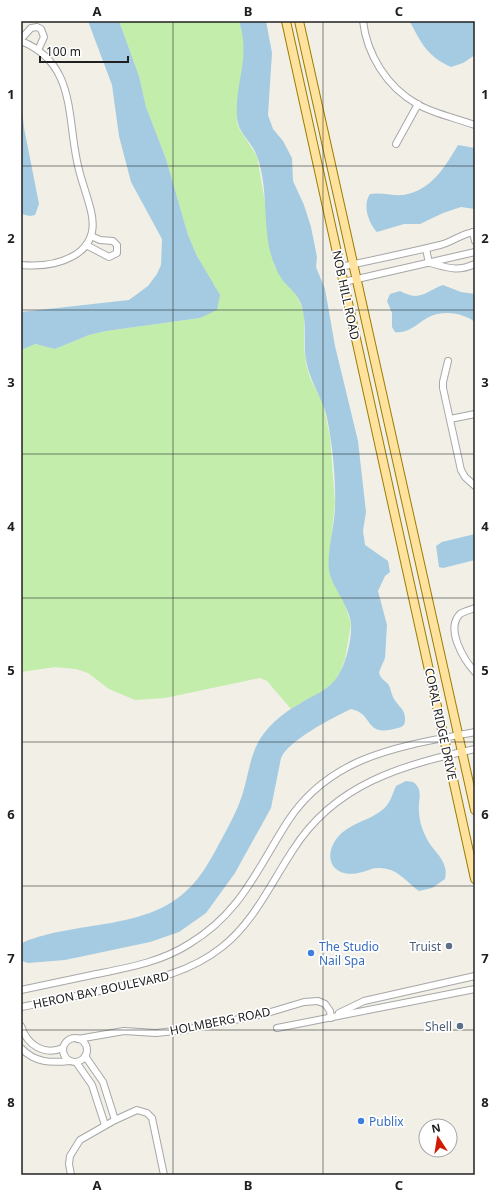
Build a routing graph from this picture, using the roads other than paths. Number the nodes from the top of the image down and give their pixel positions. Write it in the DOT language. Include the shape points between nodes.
graph roads {
  1 [pos="286,21"];
  2 [pos="299,21"];
  3 [pos="363,21"];
  4 [pos="21,40"];
  5 [pos="38,50"];
  6 [pos="418,104"];
  7 [pos="475,125"];
  8 [pos="396,144"];
  9 [pos="474,232"];
  10 [pos="475,241"];
  11 [pos="426,249"];
  12 [pos="475,252"];
  13 [pos="429,263"];
  14 [pos="353,264"];
  15 [pos="475,264"];
  16 [pos="21,265"];
  17 [pos="340,267"];
  18 [pos="356,280"];
  19 [pos="344,282"];
  20 [pos="448,361"];
  21 [pos="475,414"];
  22 [pos="450,419"];
  23 [pos="473,485"];
  24 [pos="420,566"];
  25 [pos="407,569"];
  26 [pos="475,608"];
  27 [pos="475,672"];
  28 [pos="475,732"];
  29 [pos="458,735"];
  30 [pos="443,738"];
  31 [pos="475,749"];
  32 [pos="462,752"];
  33 [pos="447,755"];
  34 [pos="475,810"];
  35 [pos="475,879"];
  36 [pos="475,976"];
  37 [pos="475,989"];
  38 [pos="21,990"];
  39 [pos="21,1007"];
  40 [pos="331,1018"];
  41 [pos="21,1026"];
  42 [pos="276,1028"];
  43 [pos="99,1036"];
  44 [pos="78,1039"];
  45 [pos="21,1048"];
  46 [pos="63,1048"];
  47 [pos="87,1049"];
  48 [pos="85,1056"];
  49 [pos="73,1062"];
  50 [pos="107,1094"];
  51 [pos="96,1098"];
  52 [pos="115,1120"];
  53 [pos="105,1125"];
  54 [pos="71,1175"];
  55 [pos="164,1175"];
  1 -- 17 [label="main road, NOB HILL ROAD"];
  2 -- 14 [label="main road, NOB HILL ROAD"];
  3 -- 6 [label="street" via="366,38 381,71 398,90"];
  4 -- 5 [label="street"];
  4 -- 5 [label="street" via="31,28 41,29 44,37"];
  5 -- 16 [label="street" via="56,68 66,89 77,163 92,211 93,224 88,240 72,257 62,262"];
  6 -- 7 [label="street"];
  6 -- 8 [label="street"];
  9 -- 10 [label="street"];
  9 -- 11 [label="street"];
  11 -- 13 [label="street"];
  11 -- 14 [label="street"];
  12 -- 13 [label="street"];
  13 -- 15 [label="street" via="455,270"];
  13 -- 18 [label="street"];
  14 -- 17 [label="street"];
  14 -- 18 [label="main road, NOB HILL ROAD"];
  17 -- 19 [label="main road, NOB HILL ROAD"];
  18 -- 19 [label="street"];
  18 -- 24 [label="main road, NOB HILL ROAD"];
  19 -- 25 [label="main road, NOB HILL ROAD"];
  20 -- 22 [label="street" via="443,382"];
  21 -- 22 [label="street"];
  22 -- 23 [label="street" via="461,470"];
  24 -- 29 [label="main road, CORAL RIDGE DRIVE"];
  25 -- 30 [label="main road, CORAL RIDGE DRIVE"];
  26 -- 27 [label="street" via="462,613 455,624 463,658"];
  28 -- 29 [label="street, HERON BAY BOULEVARD"];
  29 -- 30 [label="street, HERON BAY BOULEVARD"];
  29 -- 32 [label="main road, CORAL RIDGE DRIVE"];
  30 -- 33 [label="main road, CORAL RIDGE DRIVE"];
  30 -- 38 [label="street, HERON BAY BOULEVARD" via="378,753 350,765 327,780 309,796 288,821 243,896 225,916 190,944 135,967"];
  31 -- 32 [label="street, HERON BAY BOULEVARD"];
  32 -- 33 [label="street, HERON BAY BOULEVARD"];
  32 -- 34 [label="main road, CORAL RIDGE DRIVE"];
  33 -- 35 [label="main road, CORAL RIDGE DRIVE"];
  33 -- 39 [label="street, HERON BAY BOULEVARD" via="386,773 341,798 324,812 293,849 252,916 223,947 206,959 165,977"];
  36 -- 40 [label="street" via="364,1001"];
  37 -- 40 [label="street"];
  40 -- 42 [label="street"];
  40 -- 43 [label="street, HOLMBERG ROAD" via="325,1004 314,1001 184,1030 156,1033 124,1030"];
  41 -- 46 [label="street" via="28,1040 41,1050"];
  43 -- 44 [label="street, HOLMBERG ROAD"];
  43 -- 47 [label="street"];
  44 -- 46 [label="street" via="67,1041"];
  44 -- 47 [label="street" via="84,1042"];
  45 -- 49 [label="street" via="47,1063"];
  46 -- 49 [label="street" via="65,1057"];
  47 -- 48 [label="street"];
  48 -- 49 [label="street"];
  48 -- 50 [label="street" via="103,1082"];
  49 -- 51 [label="street" via="92,1085"];
  50 -- 51 [label="street"];
  50 -- 52 [label="street"];
  51 -- 53 [label="street"];
  52 -- 53 [label="street"];
  52 -- 55 [label="street" via="137,1110 147,1113 152,1118"];
  53 -- 54 [label="street" via="80,1140 74,1148 69,1164"];
}
